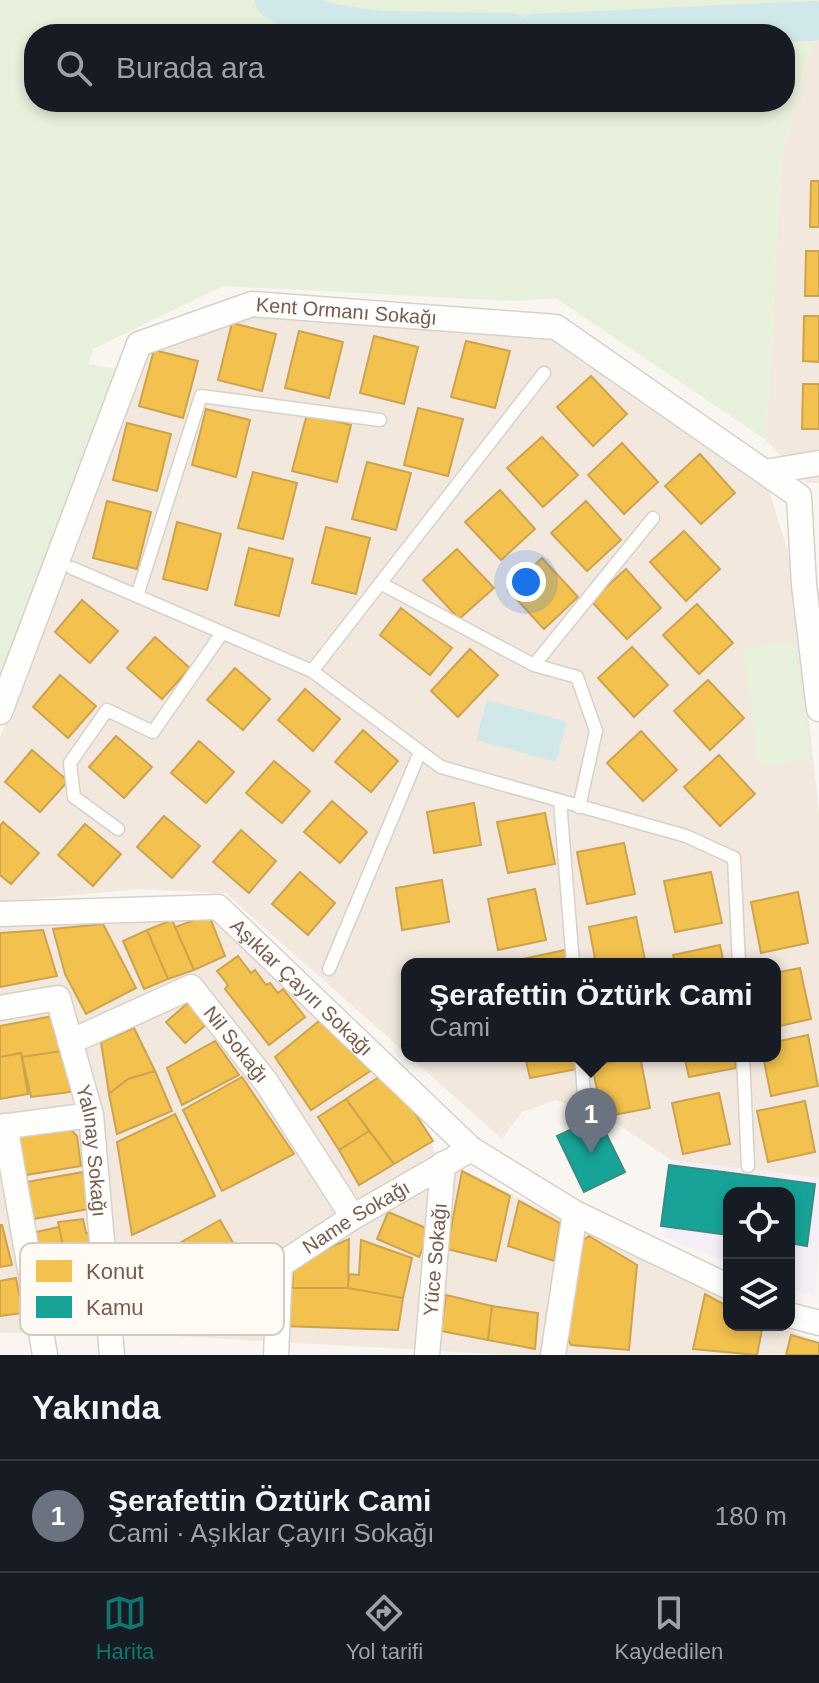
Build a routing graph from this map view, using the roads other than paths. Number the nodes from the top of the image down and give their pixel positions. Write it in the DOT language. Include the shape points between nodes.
graph roads {
  1 [pos="544,373"];
  2 [pos="380,420"];
  3 [pos="819,463"];
  4 [pos="765,472"];
  5 [pos="809,496"];
  6 [pos="653,518"];
  7 [pos="64,565"];
  8 [pos="380,583"];
  9 [pos="812,586"];
  10 [pos="137,596"];
  11 [pos="222,633"];
  12 [pos="534,665"];
  13 [pos="312,671"];
  14 [pos="819,709"];
  15 [pos="0,712"];
  16 [pos="420,752"];
  17 [pos="560,801"];
  18 [pos="579,807"];
  19 [pos="118,829"];
  20 [pos="0,914"];
  21 [pos="573,958"];
  22 [pos="739,958"];
  23 [pos="329,969"];
  24 [pos="0,1008"];
  25 [pos="70,1042"];
  26 [pos="581,1062"];
  27 [pos="743,1062"];
  28 [pos="585,1108"];
  29 [pos="91,1115"];
  30 [pos="2,1126"];
  31 [pos="471,1149"];
  32 [pos="443,1164"];
  33 [pos="748,1166"];
  34 [pos="575,1213"];
  35 [pos="353,1217"];
  36 [pos="24,1243"];
  37 [pos="102,1243"];
  38 [pos="284,1262"];
  39 [pos="723,1284"];
  40 [pos="795,1317"];
  41 [pos="819,1323"];
  42 [pos="41,1335"];
  43 [pos="110,1335"];
  44 [pos="277,1335"];
  45 [pos="45,1355"];
  46 [pos="112,1355"];
  47 [pos="276,1355"];
  48 [pos="427,1355"];
  49 [pos="553,1355"];
  1 -- 8 [label="lane"];
  2 -- 10 [label="lane" via="201,396"];
  3 -- 4 [label="street"];
  4 -- 5 [label="street, Kent Ormanı Sokağı"];
  4 -- 7 [label="street, Kent Ormanı Sokağı" via="556,327 252,304 139,344"];
  5 -- 9 [label="street, Kent Ormanı Sokağı"];
  6 -- 12 [label="lane"];
  7 -- 10 [label="lane"];
  7 -- 15 [label="street, Kent Ormanı Sokağı"];
  8 -- 12 [label="lane"];
  8 -- 13 [label="lane"];
  9 -- 14 [label="street, Kent Ormanı Sokağı"];
  10 -- 11 [label="lane"];
  11 -- 13 [label="lane"];
  11 -- 19 [label="lane" via="153,732 107,710 70,763 74,797"];
  12 -- 18 [label="lane" via="577,677 596,731"];
  13 -- 16 [label="lane"];
  16 -- 17 [label="lane" via="441,767"];
  16 -- 23 [label="lane"];
  17 -- 18 [label="lane"];
  17 -- 21 [label="lane"];
  18 -- 22 [label="lane" via="686,836 734,858"];
  20 -- 31 [label="street, Aşıklar Çayırı Sokağı" via="218,907"];
  24 -- 25 [label="street, Yalınay Sokağı" via="58,998"];
  25 -- 29 [label="street, Yalınay Sokağı"];
  25 -- 35 [label="street, Nil Sokağı" via="191,987 266,1082"];
  26 -- 28 [label="lane"];
  27 -- 33 [label="lane"];
  29 -- 30 [label="street"];
  29 -- 37 [label="street, Yalınay Sokağı"];
  30 -- 36 [label="street"];
  31 -- 32 [label="street, Name Sokağı"];
  31 -- 34 [label="street, Aşıklar Çayırı Sokağı"];
  32 -- 35 [label="street, Name Sokağı"];
  32 -- 48 [label="street, Yüce Sokağı"];
  34 -- 39 [label="street, Aşıklar Çayırı Sokağı"];
  34 -- 49 [label="street"];
  35 -- 38 [label="street, Name Sokağı"];
  40 -- 41 [label="street"];
  42 -- 45 [label="street"];
  43 -- 46 [label="street, Yalınay Sokağı"];
  44 -- 47 [label="street, Name Sokağı"];
}
